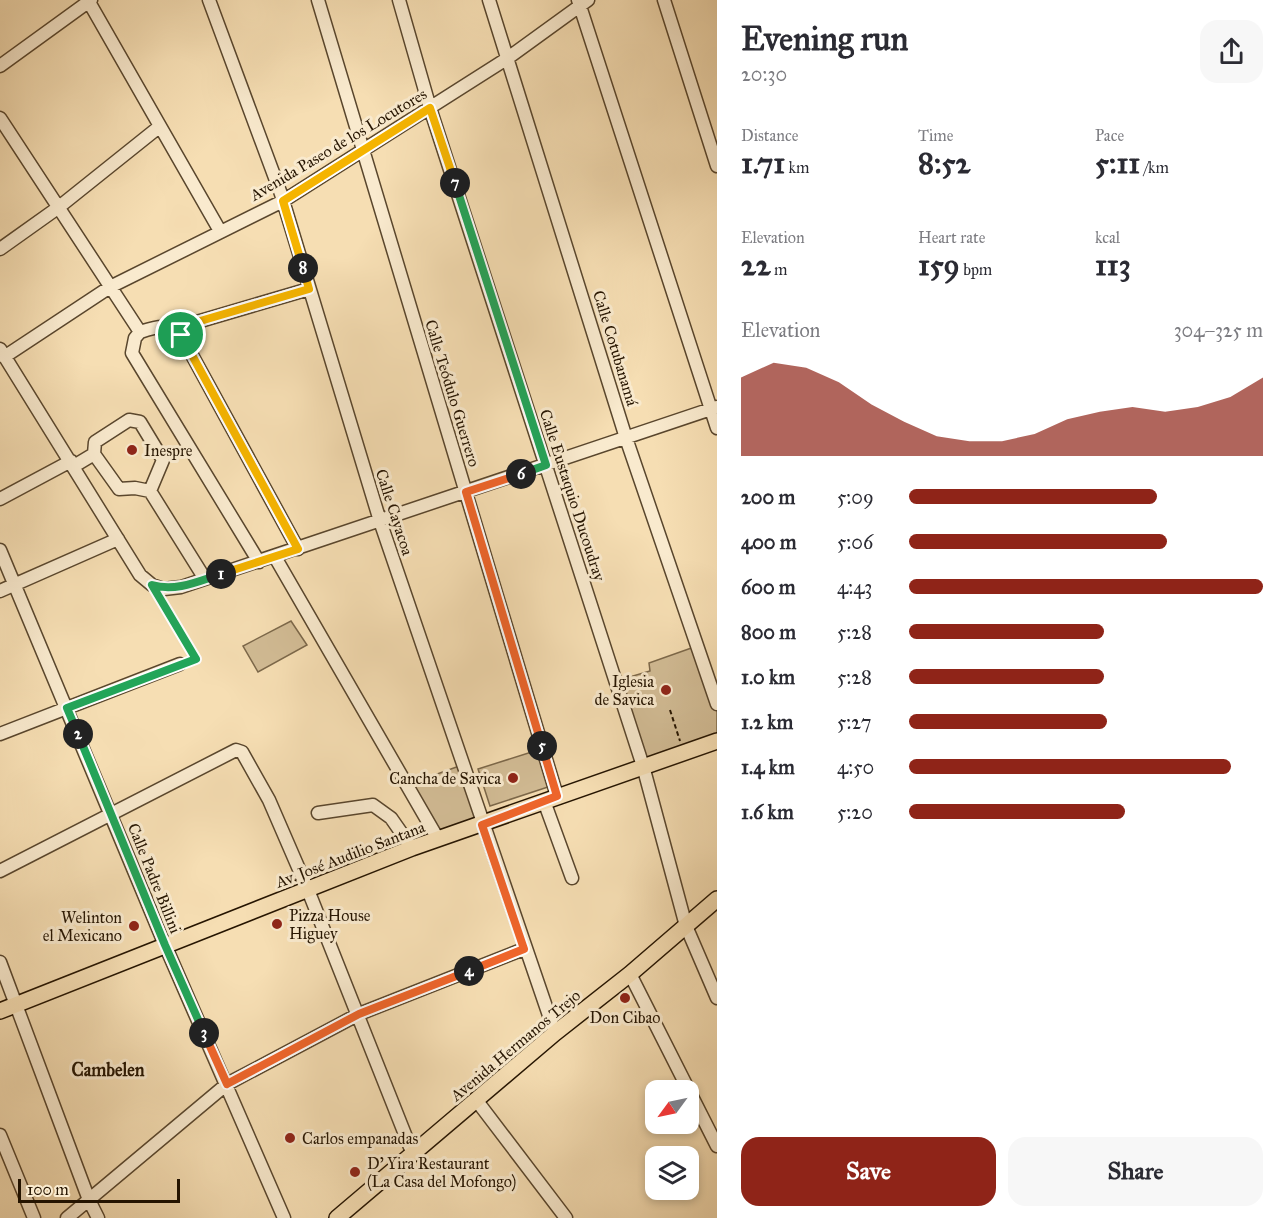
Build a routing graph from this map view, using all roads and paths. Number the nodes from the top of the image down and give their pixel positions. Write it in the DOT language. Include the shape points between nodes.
graph roads {
  1 [pos="209,0"];
  2 [pos="318,0"];
  3 [pos="399,0"];
  4 [pos="489,0"];
  5 [pos="664,0"];
  6 [pos="90,1"];
  7 [pos="582,2"];
  8 [pos="508,58"];
  9 [pos="0,66"];
  10 [pos="430,108"];
  11 [pos="0,118"];
  12 [pos="159,127"];
  13 [pos="362,151"];
  14 [pos="717,166"];
  15 [pos="283,201"];
  16 [pos="59,207"];
  17 [pos="220,231"];
  18 [pos="0,249"];
  19 [pos="111,287"];
  20 [pos="309,289"];
  21 [pos="173,329"];
  22 [pos="140,332"];
  23 [pos="2,353"];
  24 [pos="714,408"];
  25 [pos="717,428"];
  26 [pos="626,438"];
  27 [pos="94,454"];
  28 [pos="72,464"];
  29 [pos="546,465"];
  30 [pos="150,491"];
  31 [pos="466,492"];
  32 [pos="0,499"];
  33 [pos="380,521"];
  34 [pos="118,539"];
  35 [pos="298,549"];
  36 [pos="0,550"];
  37 [pos="275,557"];
  38 [pos="259,562"];
  39 [pos="205,579"];
  40 [pos="15,585"];
  41 [pos="152,585"];
  42 [pos="0,591"];
  43 [pos="180,664"];
  44 [pos="717,704"];
  45 [pos="67,708"];
  46 [pos="670,710"];
  47 [pos="0,734"];
  48 [pos="717,741"];
  49 [pos="683,753"];
  50 [pos="643,766"];
  51 [pos="550,798"];
  52 [pos="111,813"];
  53 [pos="318,813"];
  54 [pos="482,825"];
  55 [pos="438,839"];
  56 [pos="412,848"];
  57 [pos="0,871"];
  58 [pos="572,878"];
  59 [pos="308,890"];
  60 [pos="717,899"];
  61 [pos="686,926"];
  62 [pos="165,945"];
  63 [pos="524,949"];
  64 [pos="0,962"];
  65 [pos="630,974"];
  66 [pos="717,998"];
  67 [pos="16,1004"];
  68 [pos="0,1011"];
  69 [pos="359,1014"];
  70 [pos="555,1033"];
  71 [pos="227,1084"];
  72 [pos="477,1101"];
  73 [pos="0,1135"];
  74 [pos="717,1146"];
  75 [pos="414,1153"];
  76 [pos="89,1200"];
  77 [pos="347,1215"];
  78 [pos="34,1218"];
  79 [pos="67,1218"];
  80 [pos="98,1218"];
  81 [pos="284,1218"];
  82 [pos="566,1218"];
  1 -- 15 [label="street, Calle Cayacoa"];
  2 -- 13 [label="street, Calle Teódulo Guerrero"];
  3 -- 10 [label="street, Calle Eustaquio Ducoudray"];
  4 -- 8 [label="street, Calle Cotubanamá"];
  5 -- 14 [label="street"];
  6 -- 9 [label="street"];
  6 -- 12 [label="street"];
  7 -- 8 [label="street, Avenida Paseo de los Locutores"];
  7 -- 24 [label="street"];
  8 -- 10 [label="street, Avenida Paseo de los Locutores"];
  8 -- 26 [label="street, Calle Cotubanamá"];
  10 -- 13 [label="street, Avenida Paseo de los Locutores"];
  10 -- 29 [label="street, Calle Eustaquio Ducoudray"];
  11 -- 16 [label="street"];
  12 -- 16 [label="street"];
  12 -- 17 [label="street"];
  13 -- 15 [label="street, Avenida Paseo de los Locutores"];
  13 -- 31 [label="street, Calle Teódulo Guerrero"];
  15 -- 17 [label="street, Avenida Paseo de los Locutores"];
  15 -- 20 [label="street, Calle Cayacoa"];
  16 -- 18 [label="street"];
  16 -- 19 [label="street"];
  17 -- 19 [label="street, Avenida Paseo de los Locutores"];
  19 -- 22 [label="street"];
  19 -- 23 [label="street, Avenida Paseo de los Locutores"];
  20 -- 21 [label="street"];
  20 -- 33 [label="street, Calle Cayacoa"];
  21 -- 22 [label="street" via="163,326"];
  21 -- 35 [label="street" via="181,335"];
  22 -- 38 [label="street" via="132,353"];
  23 -- 28 [label="street"];
  24 -- 25 [label="street"];
  24 -- 26 [label="street"];
  26 -- 29 [label="street"];
  26 -- 44 [label="street, Calle Cotubanamá"];
  27 -- 28 [label="street"];
  27 -- 30 [label="street" via="119,489"];
  27 -- 30 [label="street" via="95,442 129,420 140,422 163,460"];
  28 -- 32 [label="street"];
  28 -- 34 [label="street"];
  29 -- 31 [label="street"];
  29 -- 50 [label="street, Calle Eustaquio Ducoudray"];
  30 -- 39 [label="street"];
  31 -- 33 [label="street"];
  31 -- 51 [label="street, Calle Teódulo Guerrero"];
  33 -- 35 [label="street"];
  33 -- 54 [label="street, Calle Cayacoa"];
  34 -- 40 [label="street"];
  34 -- 41 [label="street" via="140,574"];
  35 -- 37 [label="street"];
  36 -- 40 [label="street, Calle Padre Billini"];
  37 -- 38 [label="street"];
  37 -- 55 [label="street"];
  38 -- 39 [label="street"];
  39 -- 41 [label="street" via="164,589"];
  40 -- 42 [label="street"];
  40 -- 45 [label="street, Calle Padre Billini"];
  41 -- 43 [label="path" via="196,659"];
  43 -- 45 [label="street"];
  45 -- 47 [label="street"];
  45 -- 52 [label="street, Calle Padre Billini"];
  46 -- 49 [label="path"];
  48 -- 49 [label="main road, Av. José Audilio Santana"];
  49 -- 50 [label="main road, Av. José Audilio Santana"];
  50 -- 51 [label="main road, Av. José Audilio Santana"];
  50 -- 61 [label="street, Calle Eustaquio Ducoudray"];
  51 -- 54 [label="main road, Av. José Audilio Santana"];
  51 -- 58 [label="street, Calle Teódulo Guerrero"];
  52 -- 57 [label="street"];
  52 -- 59 [label="street" via="236,750 242,752"];
  52 -- 62 [label="street, Calle Padre Billini"];
  53 -- 56 [label="street" via="372,805 391,818"];
  54 -- 55 [label="main road, Av. José Audilio Santana"];
  54 -- 63 [label="street, Calle Cayacoa"];
  55 -- 56 [label="main road, Av. José Audilio Santana"];
  56 -- 59 [label="main road, Av. José Audilio Santana"];
  59 -- 62 [label="main road, Av. José Audilio Santana"];
  59 -- 69 [label="street"];
  60 -- 61 [label="main road, Avenida Hermanos Trejo"];
  61 -- 65 [label="main road, Avenida Hermanos Trejo"];
  61 -- 66 [label="street, Calle Eustaquio Ducoudray"];
  62 -- 67 [label="main road, Av. José Audilio Santana"];
  62 -- 71 [label="street, Calle Padre Billini"];
  63 -- 69 [label="street"];
  63 -- 70 [label="street, Calle Cayacoa"];
  64 -- 67 [label="street"];
  65 -- 70 [label="main road, Avenida Hermanos Trejo"];
  65 -- 74 [label="street"];
  67 -- 68 [label="main road, Av. José Audilio Santana"];
  67 -- 76 [label="street"];
  69 -- 71 [label="street"];
  69 -- 75 [label="street"];
  70 -- 72 [label="main road, Avenida Hermanos Trejo"];
  71 -- 76 [label="street"];
  71 -- 81 [label="street, Calle Padre Billini"];
  72 -- 75 [label="main road, Avenida Hermanos Trejo"];
  72 -- 82 [label="street"];
  73 -- 78 [label="street"];
  75 -- 77 [label="main road, Avenida Hermanos Trejo"];
  76 -- 79 [label="street"];
  76 -- 80 [label="street"];
}
